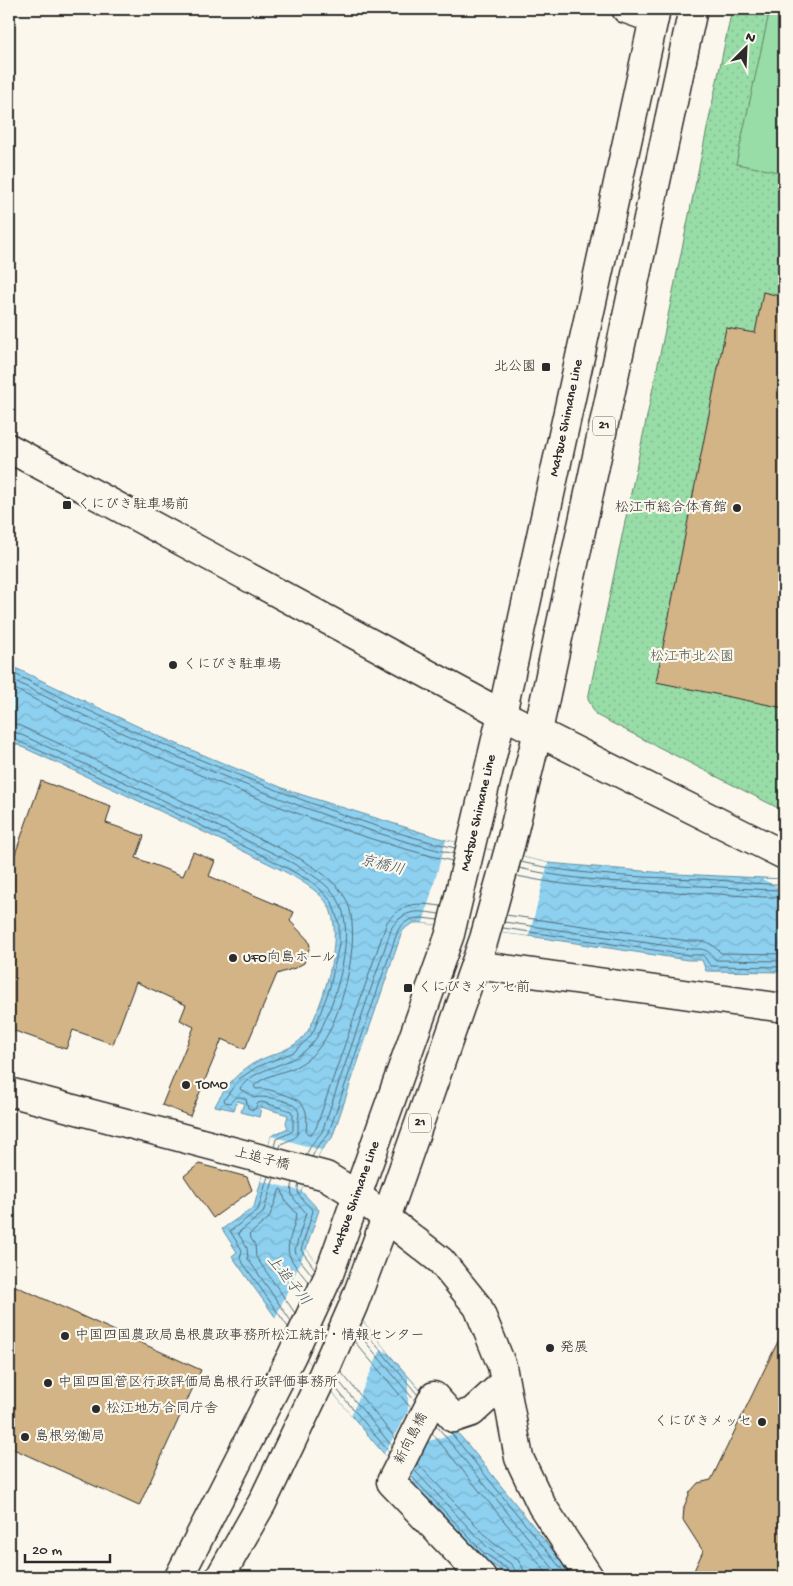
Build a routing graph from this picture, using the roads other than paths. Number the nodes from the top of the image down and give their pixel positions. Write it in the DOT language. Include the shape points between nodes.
graph roads {
  1 [pos="626,9"];
  2 [pos="694,9"];
  3 [pos="655,14"];
  4 [pos="9,448"];
  5 [pos="502,714"];
  6 [pos="538,731"];
  7 [pos="784,855"];
  8 [pos="475,965"];
  9 [pos="784,1008"];
  10 [pos="9,1092"];
  11 [pos="357,1195"];
  12 [pos="386,1218"];
  13 [pos="505,1382"];
  14 [pos="179,1577"];
  15 [pos="220,1577"];
  16 [pos="482,1577"];
  17 [pos="589,1577"];
  1 -- 3 [label="main road"];
  2 -- 6 [label="main road, 21"];
  3 -- 5 [label="main road, Matsue Shimane Line"];
  4 -- 5 [label="main road"];
  5 -- 6 [label="main road"];
  5 -- 11 [label="main road, Matsue Shimane Line" via="450,934"];
  6 -- 7 [label="main road"];
  6 -- 8 [label="main road, 21" via="511,842"];
  8 -- 9 [label="main road"];
  8 -- 12 [label="main road, 21"];
  10 -- 11 [label="main road, 上追子橋" via="326,1176"];
  11 -- 12 [label="main road, 上追子橋"];
  11 -- 14 [label="main road, Matsue Shimane Line" via="328,1277 292,1355"];
  12 -- 13 [label="main road, 上追子橋" via="441,1261 478,1307 502,1366"];
  12 -- 15 [label="main road, 21" via="318,1386 262,1503"];
  13 -- 16 [label="main road, 新向島橋" via="472,1412 454,1418 434,1396 390,1482"];
  13 -- 17 [label="main road, 上追子橋" via="519,1458 542,1506"];
}
